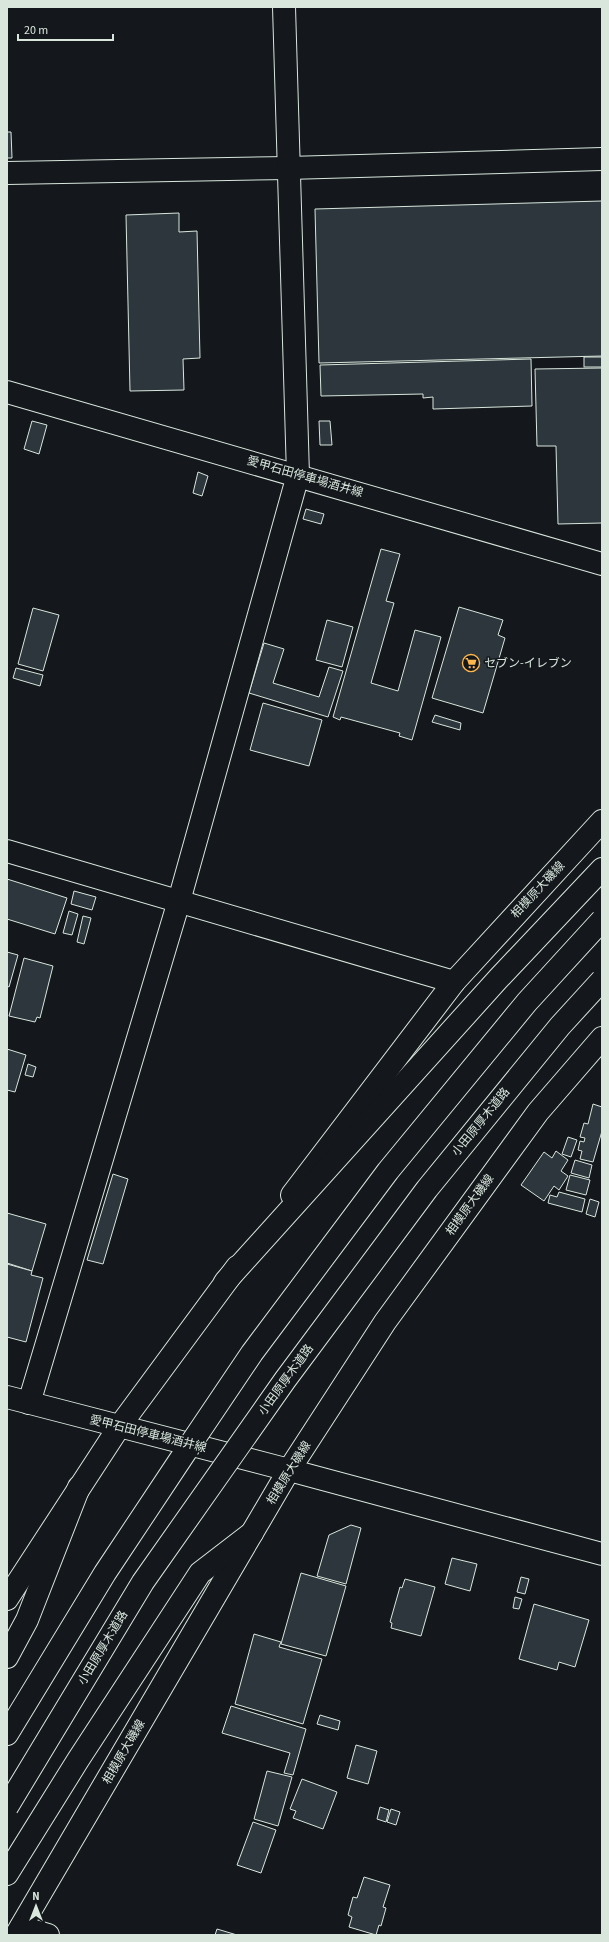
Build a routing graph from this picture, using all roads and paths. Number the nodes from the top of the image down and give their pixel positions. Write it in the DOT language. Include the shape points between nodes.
graph roads {
  1 [pos="284,7"];
  2 [pos="602,159"];
  3 [pos="288,168"];
  4 [pos="7,173"];
  5 [pos="7,392"];
  6 [pos="298,475"];
  7 [pos="602,564"];
  8 [pos="602,821"];
  9 [pos="7,851"];
  10 [pos="602,869"];
  11 [pos="179,901"];
  12 [pos="602,920"];
  13 [pos="602,980"];
  14 [pos="454,982"];
  15 [pos="602,1038"];
  16 [pos="226,1282"];
  17 [pos="7,1397"];
  18 [pos="29,1402"];
  19 [pos="119,1427"];
  20 [pos="289,1470"];
  21 [pos="79,1487"];
  22 [pos="252,1534"];
  23 [pos="602,1554"];
  24 [pos="7,1598"];
  25 [pos="7,1657"];
  26 [pos="7,1734"];
  27 [pos="7,1807"];
  28 [pos="7,1874"];
  29 [pos="18,1931"];
  30 [pos="48,1935"];
  1 -- 3 [label="main road"];
  2 -- 3 [label="main road"];
  3 -- 4 [label="main road"];
  3 -- 6 [label="main road"];
  5 -- 6 [label="main road, 愛甲石田停車場酒井線"];
  6 -- 7 [label="main road, 愛甲石田停車場酒井線"];
  6 -- 11 [label="main road"];
  8 -- 14 [label="main road, 相模原大磯線"];
  9 -- 11 [label="main road"];
  10 -- 16 [label="main road" via="498,979"];
  11 -- 14 [label="main road"];
  11 -- 18 [label="main road"];
  12 -- 26 [label="main road, bridge" via="527,1002 388,1171 257,1346 105,1573"];
  13 -- 27 [label="main road, 小田原厚木道路, bridge" via="560,1026 427,1189 285,1380 143,1582"];
  14 -- 16 [label="main road, 相模原大磯線"];
  15 -- 20 [label="main road, 相模原大磯線" via="538,1112 385,1322"];
  16 -- 19 [label="main road, 相模原大磯線"];
  17 -- 18 [label="main road, 愛甲石田停車場酒井線"];
  18 -- 19 [label="main road, 愛甲石田停車場酒井線"];
  19 -- 20 [label="main road, 愛甲石田停車場酒井線"];
  19 -- 21 [label="main road, 相模原大磯線"];
  20 -- 22 [label="main road, 相模原大磯線"];
  20 -- 23 [label="main road, 愛甲石田停車場酒井線"];
  21 -- 24 [label="main road, 相模原大磯線"];
  21 -- 25 [label="main road" via="27,1620"];
  22 -- 28 [label="main road" via="200,1573"];
  22 -- 29 [label="main road, 相模原大磯線"];
  29 -- 30 [label="main road"];
}
